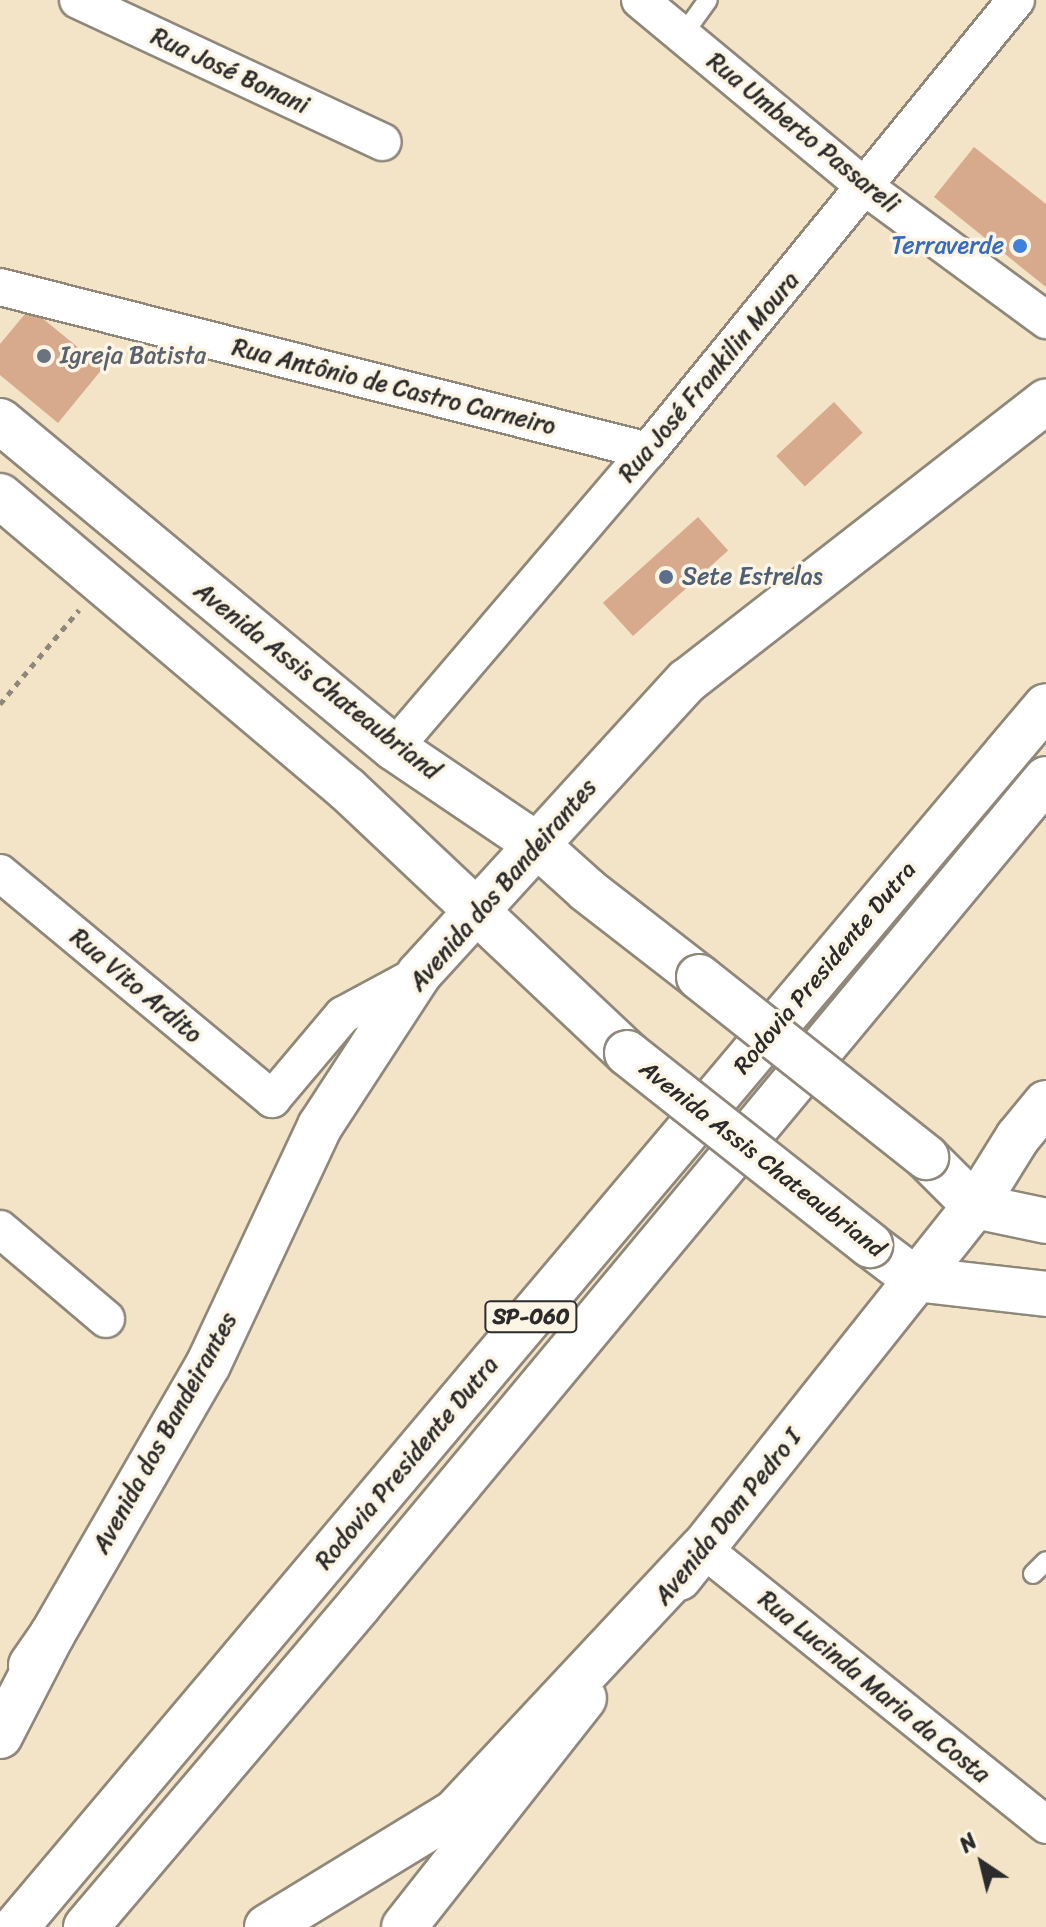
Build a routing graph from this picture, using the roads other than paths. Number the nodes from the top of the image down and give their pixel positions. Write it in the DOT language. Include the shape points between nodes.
graph roads {
  1 [pos="78,0"];
  2 [pos="640,0"];
  3 [pos="708,0"];
  4 [pos="1016,0"];
  5 [pos="682,36"];
  6 [pos="383,142"];
  7 [pos="865,187"];
  8 [pos="0,287"];
  9 [pos="1046,320"];
  10 [pos="1046,402"];
  11 [pos="0,421"];
  12 [pos="648,451"];
  13 [pos="0,496"];
  14 [pos="138,535"];
  15 [pos="104,580"];
  16 [pos="1046,706"];
  17 [pos="394,748"];
  18 [pos="1046,779"];
  19 [pos="536,844"];
  20 [pos="0,873"];
  21 [pos="474,910"];
  22 [pos="419,974"];
  23 [pos="1046,1103"];
  24 [pos="975,1206"];
  25 [pos="1046,1221"];
  26 [pos="0,1229"];
  27 [pos="915,1279"];
  28 [pos="1046,1294"];
  29 [pos="106,1319"];
  30 [pos="702,1548"];
  31 [pos="52,1635"];
  32 [pos="0,1708"];
  33 [pos="0,1736"];
  34 [pos="1046,1825"];
  35 [pos="16,1927"];
  36 [pos="86,1927"];
  37 [pos="267,1927"];
  38 [pos="404,1927"];
  1 -- 6 [label="street, Rua José Bonani"];
  2 -- 5 [label="street, Rua Umberto Passareli"];
  3 -- 5 [label="lane"];
  4 -- 7 [label="street, Rua José Frankilin Moura"];
  5 -- 7 [label="street, Rua Umberto Passareli"];
  7 -- 9 [label="street, Rua Umberto Passareli"];
  7 -- 12 [label="street, Rua José Frankilin Moura"];
  8 -- 12 [label="street, Rua Antônio de Castro Carneiro"];
  10 -- 19 [label="main road, Avenida dos Bandeirantes" via="687,681"];
  11 -- 14 [label="main road, Avenida Assis Chateaubriand"];
  12 -- 17 [label="street, Rua José Frankilin Moura"];
  13 -- 15 [label="main road, Avenida Assis Chateaubriand"];
  14 -- 15 [label="main road"];
  14 -- 17 [label="main road, Avenida Assis Chateaubriand"];
  15 -- 21 [label="main road, Avenida Assis Chateaubriand" via="347,789"];
  16 -- 35 [label="main road, Rodovia Presidente Dutra / SP-060"];
  17 -- 19 [label="main road, Avenida Assis Chateaubriand"];
  18 -- 36 [label="main road, Rodovia Presidente Dutra / SP-060"];
  19 -- 21 [label="main road, Avenida dos Bandeirantes"];
  19 -- 24 [label="main road, Avenida Assis Chateaubriand, bridge" via="926,1157"];
  20 -- 22 [label="street, Rua Vito Ardito" via="272,1099 343,1015"];
  21 -- 22 [label="main road, Avenida dos Bandeirantes"];
  21 -- 27 [label="main road, Avenida Assis Chateaubriand, bridge" via="627,1053"];
  22 -- 31 [label="main road, Avenida dos Bandeirantes" via="320,1126 208,1365"];
  23 -- 24 [label="main road, Avenida Dom Pedro I"];
  24 -- 25 [label="main road"];
  24 -- 27 [label="main road, Avenida Dom Pedro I"];
  26 -- 29 [label="street"];
  27 -- 28 [label="main road"];
  27 -- 30 [label="main road, Avenida Dom Pedro I"];
  30 -- 34 [label="street, Rua Lucinda Maria da Costa"];
  30 -- 37 [label="main road" via="454,1813"];
  30 -- 38 [label="main road, Avenida Dom Pedro I"];
  31 -- 32 [label="main road, Avenida dos Bandeirantes"];
  31 -- 33 [label="main road"];
}
